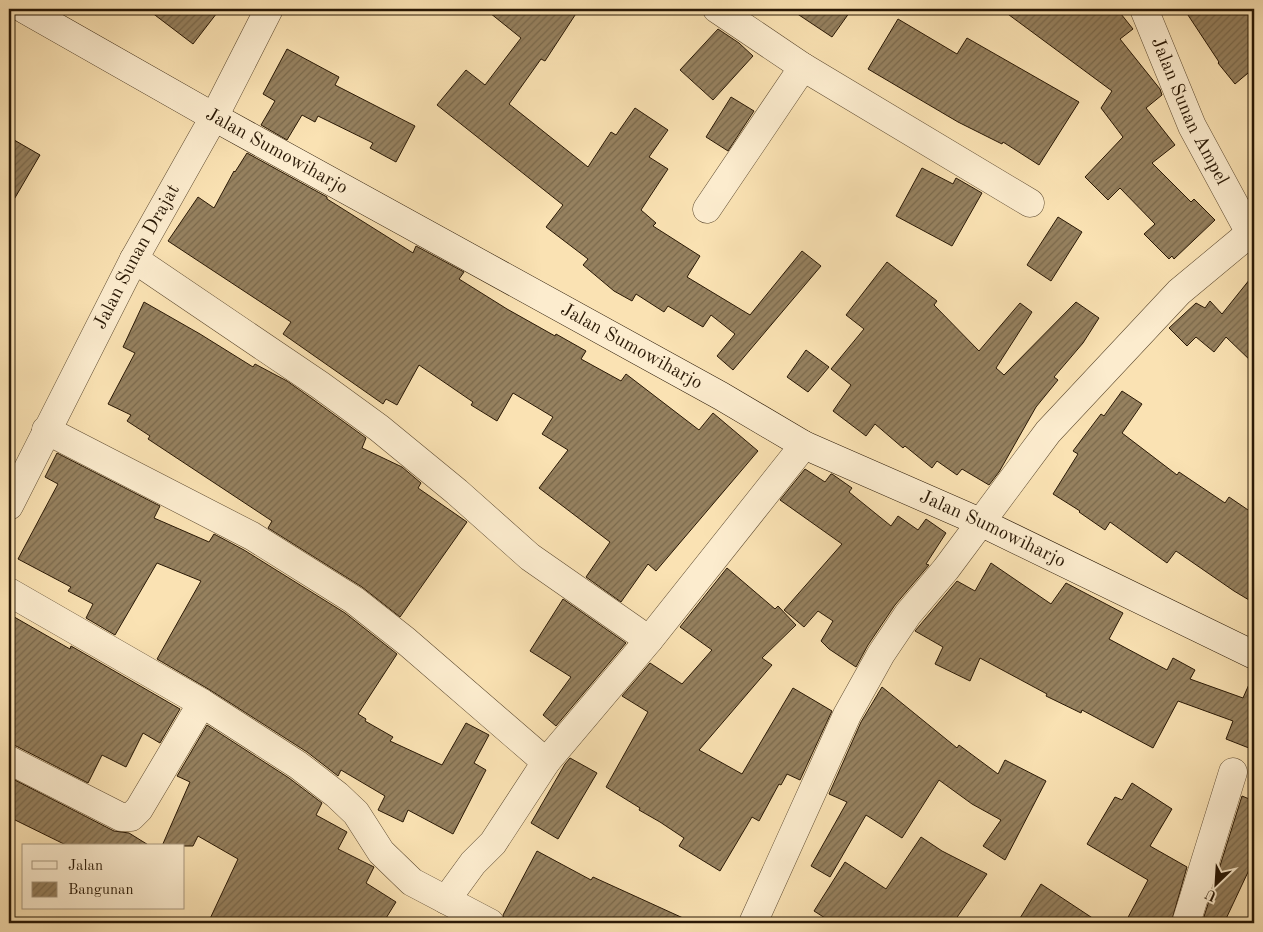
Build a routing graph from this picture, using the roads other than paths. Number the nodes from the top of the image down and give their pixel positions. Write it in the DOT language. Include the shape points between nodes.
graph roads {
  1 [pos="24,9"];
  2 [pos="269,9"];
  3 [pos="717,9"];
  4 [pos="1144,9"];
  5 [pos="803,67"];
  6 [pos="214,117"];
  7 [pos="1030,203"];
  8 [pos="707,209"];
  9 [pos="1252,235"];
  10 [pos="134,259"];
  11 [pos="46,430"];
  12 [pos="804,445"];
  13 [pos="9,506"];
  14 [pos="980,522"];
  15 [pos="9,592"];
  16 [pos="649,640"];
  17 [pos="1254,655"];
  18 [pos="202,703"];
  19 [pos="9,760"];
  20 [pos="546,762"];
  21 [pos="1233,772"];
  22 [pos="446,900"];
  23 [pos="756,922"];
  24 [pos="490,923"];
  25 [pos="1186,923"];
  1 -- 6 [label="street, Jalan Sumowiharjo"];
  2 -- 6 [label="street, Jalan Sunan Drajat"];
  3 -- 5 [label="street"];
  4 -- 9 [label="street, Jalan Sunan Ampel" via="1192,126"];
  5 -- 7 [label="street"];
  5 -- 8 [label="street"];
  6 -- 10 [label="street, Jalan Sunan Drajat"];
  6 -- 12 [label="street, Jalan Sumowiharjo"];
  9 -- 14 [label="street" via="1179,292 1048,432"];
  10 -- 11 [label="street, Jalan Sunan Drajat"];
  10 -- 16 [label="street" via="379,428 530,557"];
  11 -- 13 [label="street, Jalan Sunan Drajat"];
  11 -- 20 [label="street" via="252,536 354,600"];
  12 -- 14 [label="street, Jalan Sumowiharjo"];
  12 -- 16 [label="street"];
  14 -- 17 [label="street, Jalan Sumowiharjo"];
  14 -- 23 [label="street" via="881,654 847,715"];
  15 -- 18 [label="street"];
  16 -- 20 [label="street"];
  18 -- 19 [label="street" via="139,809 131,817 121,817"];
  18 -- 22 [label="street" via="298,765 337,795 356,813 381,852 412,882"];
  20 -- 22 [label="street" via="493,843 473,863"];
  21 -- 25 [label="street"];
  22 -- 24 [label="street"];
}
